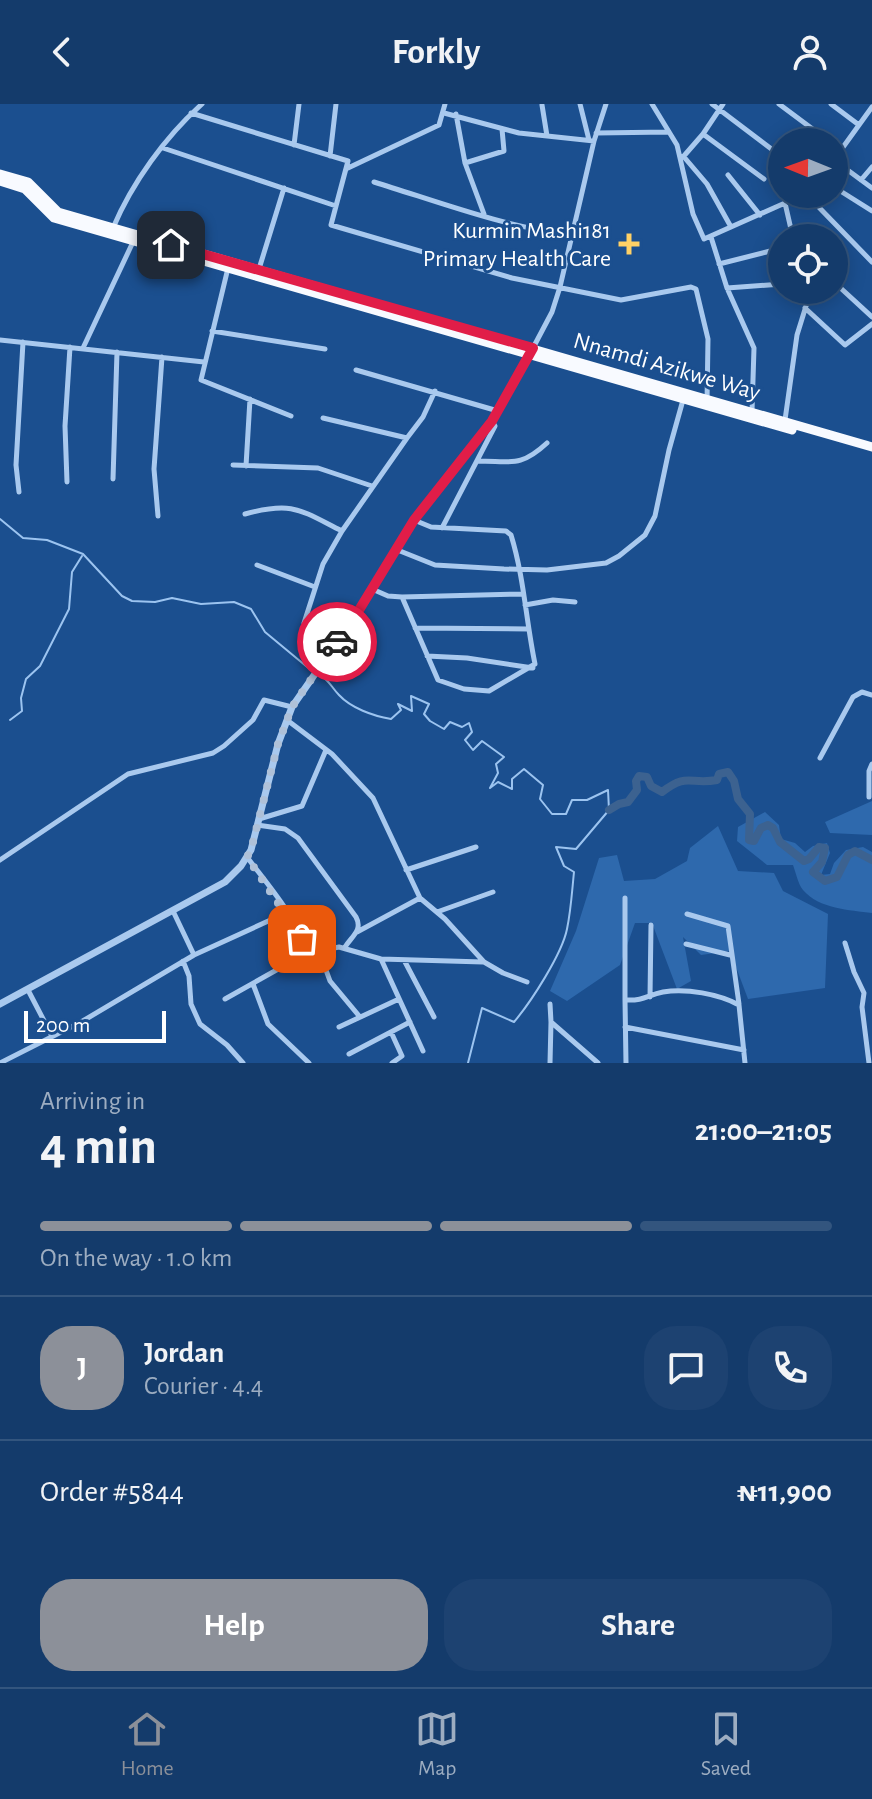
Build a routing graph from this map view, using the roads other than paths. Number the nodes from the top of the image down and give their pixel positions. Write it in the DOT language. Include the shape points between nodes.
graph roads {
  1 [pos="202,104"];
  2 [pos="299,104"];
  3 [pos="336,104"];
  4 [pos="445,104"];
  5 [pos="580,104"];
  6 [pos="606,104"];
  7 [pos="652,104"];
  8 [pos="712,104"];
  9 [pos="779,104"];
  10 [pos="831,104"];
  11 [pos="542,105"];
  12 [pos="721,107"];
  13 [pos="872,107"];
  14 [pos="191,113"];
  15 [pos="444,113"];
  16 [pos="456,114"];
  17 [pos="859,125"];
  18 [pos="812,128"];
  19 [pos="502,129"];
  20 [pos="669,132"];
  21 [pos="596,133"];
  22 [pos="703,134"];
  23 [pos="547,136"];
  24 [pos="591,140"];
  25 [pos="848,140"];
  26 [pos="294,145"];
  27 [pos="768,146"];
  28 [pos="163,148"];
  29 [pos="330,156"];
  30 [pos="681,157"];
  31 [pos="465,163"];
  32 [pos="872,167"];
  33 [pos="347,169"];
  34 [pos="848,169"];
  35 [pos="0,174"];
  36 [pos="728,175"];
  37 [pos="764,179"];
  38 [pos="861,180"];
  39 [pos="0,181"];
  40 [pos="374,182"];
  41 [pos="284,188"];
  42 [pos="872,188"];
  43 [pos="848,196"];
  44 [pos="336,206"];
  45 [pos="775,208"];
  46 [pos="819,208"];
  47 [pos="872,211"];
  48 [pos="484,215"];
  49 [pos="760,215"];
  50 [pos="833,224"];
  51 [pos="731,227"];
  52 [pos="113,228"];
  53 [pos="571,235"];
  54 [pos="711,237"];
  55 [pos="848,239"];
  56 [pos="134,241"];
  57 [pos="768,252"];
  58 [pos="872,262"];
  59 [pos="719,264"];
  60 [pos="228,268"];
  61 [pos="258,270"];
  62 [pos="768,285"];
  63 [pos="560,287"];
  64 [pos="727,288"];
  65 [pos="848,295"];
  66 [pos="806,304"];
  67 [pos="805,308"];
  68 [pos="872,317"];
  69 [pos="872,324"];
  70 [pos="212,331"];
  71 [pos="0,340"];
  72 [pos="23,342"];
  73 [pos="70,347"];
  74 [pos="83,348"];
  75 [pos="325,349"];
  76 [pos="117,352"];
  77 [pos="531,352"];
  78 [pos="162,357"];
  79 [pos="204,362"];
  80 [pos="356,370"];
  81 [pos="435,391"];
  82 [pos="250,399"];
  83 [pos="683,399"];
  84 [pos="706,402"];
  85 [pos="498,411"];
  86 [pos="752,412"];
  87 [pos="291,416"];
  88 [pos="323,418"];
  89 [pos="492,421"];
  90 [pos="785,421"];
  91 [pos="407,438"];
  92 [pos="547,443"];
  93 [pos="872,447"];
  94 [pos="872,453"];
  95 [pos="478,461"];
  96 [pos="233,465"];
  97 [pos="246,466"];
  98 [pos="113,479"];
  99 [pos="67,482"];
  100 [pos="372,486"];
  101 [pos="19,492"];
  102 [pos="245,514"];
  103 [pos="158,516"];
  104 [pos="414,520"];
  105 [pos="442,528"];
  106 [pos="342,531"];
  107 [pos="395,549"];
  108 [pos="257,565"];
  109 [pos="521,569"];
  110 [pos="315,587"];
  111 [pos="372,589"];
  112 [pos="523,594"];
  113 [pos="402,597"];
  114 [pos="575,602"];
  115 [pos="525,605"];
  116 [pos="304,623"];
  117 [pos="415,628"];
  118 [pos="528,629"];
  119 [pos="427,656"];
  120 [pos="533,668"];
  121 [pos="872,695"];
  122 [pos="292,707"];
  123 [pos="287,720"];
  124 [pos="326,750"];
  125 [pos="820,758"];
  126 [pos="872,764"];
  127 [pos="869,797"];
  128 [pos="258,822"];
  129 [pos="476,847"];
  130 [pos="247,857"];
  131 [pos="0,860"];
  132 [pos="406,870"];
  133 [pos="493,892"];
  134 [pos="420,898"];
  135 [pos="625,898"];
  136 [pos="173,911"];
  137 [pos="436,912"];
  138 [pos="286,913"];
  139 [pos="687,914"];
  140 [pos="651,925"];
  141 [pos="357,932"];
  142 [pos="845,943"];
  143 [pos="686,944"];
  144 [pos="345,947"];
  145 [pos="319,951"];
  146 [pos="305,954"];
  147 [pos="194,955"];
  148 [pos="730,955"];
  149 [pos="381,959"];
  150 [pos="404,960"];
  151 [pos="183,961"];
  152 [pos="484,962"];
  153 [pos="527,982"];
  154 [pos="253,984"];
  155 [pos="28,990"];
  156 [pos="864,997"];
  157 [pos="650,998"];
  158 [pos="225,999"];
  159 [pos="399,999"];
  160 [pos="625,1000"];
  161 [pos="872,1001"];
  162 [pos="0,1004"];
  163 [pos="550,1004"];
  164 [pos="739,1005"];
  165 [pos="360,1017"];
  166 [pos="434,1017"];
  167 [pos="410,1022"];
  168 [pos="551,1022"];
  169 [pos="339,1027"];
  170 [pos="625,1027"];
  171 [pos="391,1032"];
  172 [pos="52,1036"];
  173 [pos="744,1050"];
  174 [pos="423,1051"];
  175 [pos="349,1054"];
  176 [pos="15,1060"];
  177 [pos="0,1063"];
  178 [pos="243,1063"];
  179 [pos="309,1063"];
  180 [pos="392,1063"];
  181 [pos="550,1063"];
  182 [pos="598,1063"];
  183 [pos="626,1063"];
  184 [pos="745,1063"];
  185 [pos="869,1063"];
  1 -- 14 [label="street"];
  2 -- 26 [label="street"];
  3 -- 29 [label="street"];
  4 -- 15 [label="street"];
  5 -- 24 [label="street"];
  6 -- 21 [label="street"];
  7 -- 20 [label="street"];
  8 -- 12 [label="street"];
  9 -- 18 [label="street"];
  10 -- 17 [label="street"];
  11 -- 23 [label="street"];
  12 -- 22 [label="street"];
  12 -- 27 [label="street"];
  13 -- 17 [label="street"];
  14 -- 26 [label="street"];
  14 -- 28 [label="street"];
  15 -- 16 [label="street"];
  15 -- 33 [label="street" via="439,125 422,135"];
  16 -- 19 [label="street"];
  16 -- 31 [label="street"];
  17 -- 25 [label="street"];
  19 -- 23 [label="street"];
  19 -- 31 [label="street" via="504,151"];
  20 -- 21 [label="street"];
  20 -- 30 [label="street"];
  21 -- 24 [label="street"];
  22 -- 30 [label="street"];
  22 -- 37 [label="street"];
  23 -- 24 [label="street"];
  24 -- 53 [label="street"];
  26 -- 29 [label="street"];
  28 -- 41 [label="street"];
  28 -- 52 [label="street" via="125,201"];
  29 -- 33 [label="street" via="348,161"];
  30 -- 51 [label="street" via="707,184"];
  30 -- 54 [label="street" via="693,214 704,239"];
  31 -- 48 [label="street"];
  32 -- 38 [label="street"];
  33 -- 44 [label="street"];
  34 -- 38 [label="street"];
  35 -- 52 [label="highway, Nnamdi Azikwe Way" via="28,182 58,212"];
  36 -- 49 [label="street"];
  38 -- 42 [label="street"];
  39 -- 56 [label="highway, Nnamdi Azikwe Way" via="25,189 54,218"];
  40 -- 48 [label="street"];
  41 -- 44 [label="street"];
  41 -- 61 [label="street"];
  43 -- 47 [label="street"];
  44 -- 63 [label="street" via="331,225"];
  45 -- 49 [label="street"];
  46 -- 50 [label="street"];
  48 -- 53 [label="street"];
  49 -- 51 [label="street"];
  51 -- 54 [label="street"];
  52 -- 61 [label="highway, Nnamdi Azikwe Way"];
  53 -- 63 [label="street"];
  54 -- 59 [label="street"];
  55 -- 58 [label="street"];
  56 -- 60 [label="highway, Nnamdi Azikwe Way"];
  56 -- 74 [label="street"];
  57 -- 59 [label="street"];
  59 -- 64 [label="street"];
  60 -- 70 [label="street"];
  60 -- 77 [label="highway, Nnamdi Azikwe Way"];
  61 -- 77 [label="highway, Nnamdi Azikwe Way"];
  62 -- 64 [label="street"];
  63 -- 77 [label="street"];
  63 -- 84 [label="street" via="621,300 696,289 708,339"];
  64 -- 86 [label="street" via="754,348"];
  65 -- 68 [label="street"];
  66 -- 67 [label="street"];
  67 -- 69 [label="street" via="845,345"];
  67 -- 90 [label="street"];
  70 -- 75 [label="street"];
  70 -- 79 [label="street"];
  71 -- 72 [label="street"];
  72 -- 73 [label="street"];
  72 -- 101 [label="street" via="16,451"];
  73 -- 74 [label="street"];
  73 -- 99 [label="street"];
  74 -- 76 [label="street"];
  76 -- 78 [label="street"];
  76 -- 98 [label="street"];
  77 -- 83 [label="highway, Nnamdi Azikwe Way"];
  77 -- 84 [label="highway, Nnamdi Azikwe Way"];
  77 -- 85 [label="street"];
  78 -- 79 [label="street"];
  78 -- 103 [label="street" via="154,469"];
  79 -- 82 [label="street" via="204,383"];
  80 -- 81 [label="street"];
  81 -- 85 [label="street"];
  81 -- 91 [label="street"];
  82 -- 87 [label="street"];
  82 -- 97 [label="street"];
  83 -- 84 [label="highway, Nnamdi Azikwe Way"];
  83 -- 109 [label="street" via="655,516 645,535 606,563"];
  84 -- 86 [label="highway, Nnamdi Azikwe Way"];
  84 -- 94 [label="highway, Nnamdi Azikwe Way"];
  85 -- 89 [label="street"];
  86 -- 90 [label="highway, Nnamdi Azikwe Way"];
  88 -- 91 [label="street"];
  89 -- 95 [label="street" via="495,426"];
  89 -- 104 [label="street"];
  90 -- 93 [label="highway, Nnamdi Azikwe Way"];
  91 -- 100 [label="street"];
  92 -- 95 [label="street" via="522,462"];
  95 -- 105 [label="street"];
  96 -- 97 [label="street"];
  97 -- 100 [label="street" via="318,468"];
  100 -- 106 [label="street"];
  102 -- 106 [label="street" via="290,506"];
  104 -- 105 [label="street"];
  104 -- 107 [label="street"];
  105 -- 109 [label="street" via="509,532"];
  106 -- 110 [label="street"];
  107 -- 109 [label="street" via="435,565"];
  107 -- 111 [label="street"];
  108 -- 110 [label="street"];
  109 -- 112 [label="street"];
  110 -- 116 [label="street"];
  111 -- 113 [label="street"];
  111 -- 122 [label="street"];
  112 -- 113 [label="street"];
  112 -- 115 [label="street"];
  113 -- 117 [label="street"];
  114 -- 115 [label="street"];
  115 -- 118 [label="street"];
  117 -- 118 [label="street"];
  117 -- 119 [label="street"];
  118 -- 120 [label="street"];
  119 -- 120 [label="street"];
  119 -- 120 [label="street" via="438,680 482,692"];
  121 -- 125 [label="street" via="862,692 853,697"];
  122 -- 123 [label="street"];
  122 -- 131 [label="street" via="264,700 253,720 213,753 128,774"];
  123 -- 124 [label="street"];
  123 -- 128 [label="street"];
  124 -- 128 [label="street" via="302,806"];
  124 -- 132 [label="street" via="377,804"];
  126 -- 127 [label="street"];
  128 -- 130 [label="street"];
  128 -- 141 [label="street" via="298,838 356,917"];
  129 -- 132 [label="street"];
  130 -- 136 [label="street" via="225,882"];
  130 -- 138 [label="street"];
  132 -- 134 [label="street"];
  133 -- 137 [label="street"];
  134 -- 137 [label="street"];
  134 -- 141 [label="street"];
  135 -- 160 [label="street"];
  136 -- 147 [label="street"];
  136 -- 155 [label="street"];
  137 -- 152 [label="street"];
  138 -- 146 [label="street"];
  138 -- 147 [label="street"];
  139 -- 148 [label="street" via="728,926"];
  140 -- 157 [label="street"];
  141 -- 144 [label="street"];
  142 -- 156 [label="street"];
  143 -- 148 [label="street"];
  144 -- 145 [label="street"];
  144 -- 149 [label="street"];
  145 -- 146 [label="street"];
  145 -- 165 [label="street" via="330,981"];
  146 -- 154 [label="street"];
  147 -- 151 [label="street"];
  148 -- 164 [label="street"];
  149 -- 150 [label="street"];
  149 -- 159 [label="street"];
  150 -- 152 [label="street"];
  150 -- 166 [label="street"];
  151 -- 172 [label="street"];
  151 -- 178 [label="street" via="200,1024"];
  152 -- 153 [label="street"];
  154 -- 158 [label="street"];
  154 -- 179 [label="street" via="268,1024"];
  155 -- 162 [label="street"];
  155 -- 172 [label="street"];
  156 -- 161 [label="street"];
  156 -- 185 [label="street"];
  157 -- 160 [label="street"];
  157 -- 164 [label="street" via="685,991"];
  159 -- 165 [label="street"];
  159 -- 167 [label="street"];
  160 -- 170 [label="street"];
  163 -- 168 [label="street"];
  164 -- 173 [label="street"];
  165 -- 169 [label="street"];
  167 -- 171 [label="street"];
  167 -- 174 [label="street"];
  168 -- 181 [label="street"];
  168 -- 182 [label="street"];
  170 -- 173 [label="street"];
  170 -- 183 [label="street"];
  171 -- 175 [label="street"];
  171 -- 180 [label="street" via="402,1056"];
  172 -- 176 [label="street"];
  173 -- 184 [label="street"];
  176 -- 177 [label="street"];
}
